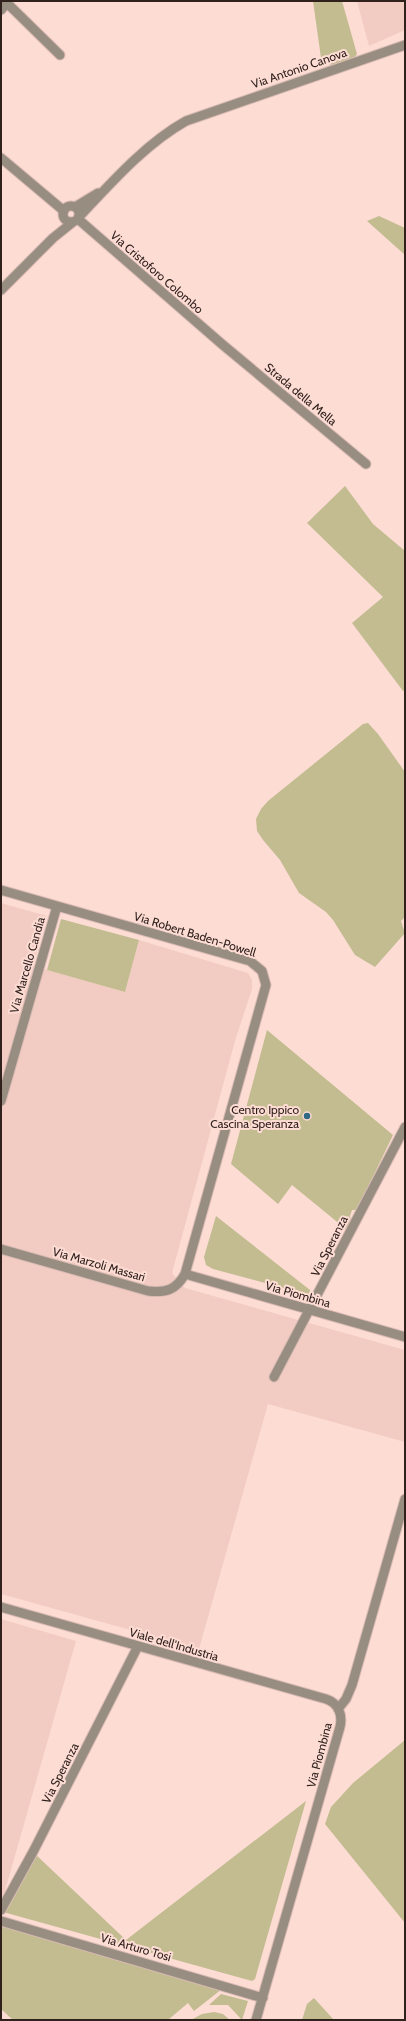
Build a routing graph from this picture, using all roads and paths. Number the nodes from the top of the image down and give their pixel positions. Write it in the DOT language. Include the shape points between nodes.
graph roads {
  1 [pos="1,10"];
  2 [pos="405,45"];
  3 [pos="60,55"];
  4 [pos="1,158"];
  5 [pos="107,187"];
  6 [pos="68,210"];
  7 [pos="76,220"];
  8 [pos="53,238"];
  9 [pos="1,290"];
  10 [pos="220,342"];
  11 [pos="366,464"];
  12 [pos="1,890"];
  13 [pos="57,906"];
  14 [pos="1,1100"];
  15 [pos="405,1126"];
  16 [pos="1,1249"];
  17 [pos="185,1274"];
  18 [pos="310,1310"];
  19 [pos="405,1337"];
  20 [pos="274,1377"];
  21 [pos="405,1499"];
  22 [pos="1,1607"];
  23 [pos="138,1646"];
  24 [pos="338,1708"];
  25 [pos="1,1910"];
  26 [pos="1,1921"];
  27 [pos="263,1998"];
  28 [pos="256,2020"];
  1 -- 3 [label="street" via="7,3"];
  2 -- 5 [label="street, Via Antonio Canova" via="200,114 161,137"];
  4 -- 6 [label="street"];
  5 -- 6 [label="street"];
  5 -- 7 [label="street"];
  6 -- 7 [label="street" via="78,210"];
  6 -- 7 [label="street" via="66,221"];
  6 -- 8 [label="street"];
  7 -- 8 [label="street"];
  7 -- 10 [label="street, Via Cristoforo Colombo"];
  8 -- 9 [label="street"];
  10 -- 11 [label="street, Strada della Mella"];
  12 -- 13 [label="street, Via Robert Baden-Powell"];
  13 -- 14 [label="street, Via Marcello Candia"];
  13 -- 17 [label="street, Via Robert Baden-Powell" via="250,961 258,966 265,977 266,988"];
  15 -- 18 [label="street, Via Speranza"];
  16 -- 17 [label="street, Via Marzoli Massari" via="148,1291 166,1292 173,1289"];
  17 -- 18 [label="street, Via Piombina"];
  18 -- 19 [label="street, Via Piombina"];
  18 -- 20 [label="street, Via Speranza"];
  21 -- 24 [label="street, Via Piombina" via="352,1685 346,1699"];
  22 -- 23 [label="street, Viale dell'Industria"];
  23 -- 24 [label="street, Viale dell'Industria" via="326,1699"];
  23 -- 25 [label="street, Via Speranza"];
  24 -- 27 [label="street, Via Piombina" via="341,1716 340,1727"];
  26 -- 27 [label="street, Via Arturo Tosi"];
  27 -- 28 [label="street, Via Piombina"];
}
